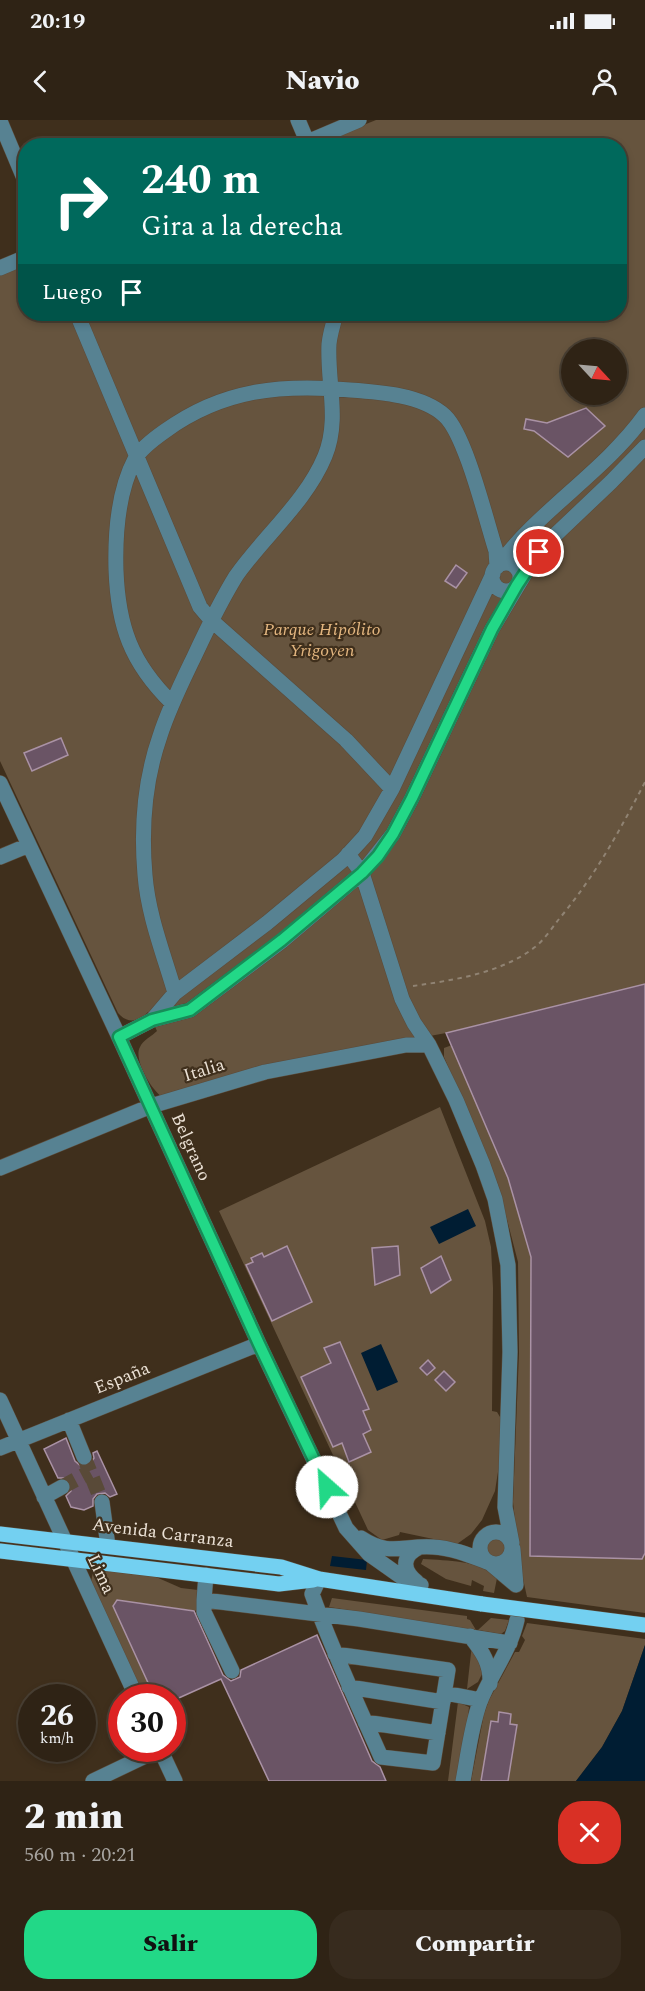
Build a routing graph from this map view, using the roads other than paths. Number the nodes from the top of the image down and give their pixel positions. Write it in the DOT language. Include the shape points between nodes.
graph roads {
  1 [pos="298,120"];
  2 [pos="359,120"];
  3 [pos="0,121"];
  4 [pos="303,138"];
  5 [pos="318,138"];
  6 [pos="18,164"];
  7 [pos="18,260"];
  8 [pos="0,268"];
  9 [pos="80,321"];
  10 [pos="334,321"];
  11 [pos="332,388"];
  12 [pos="645,415"];
  13 [pos="645,447"];
  14 [pos="136,456"];
  15 [pos="495,570"];
  16 [pos="517,585"];
  17 [pos="211,620"];
  18 [pos="172,703"];
  19 [pos="0,783"];
  20 [pos="392,789"];
  21 [pos="29,845"];
  22 [pos="348,854"];
  23 [pos="0,857"];
  24 [pos="362,873"];
  25 [pos="175,993"];
  26 [pos="152,1020"];
  27 [pos="119,1037"];
  28 [pos="429,1045"];
  29 [pos="151,1106"];
  30 [pos="0,1168"];
  31 [pos="259,1344"];
  32 [pos="0,1400"];
  33 [pos="69,1420"];
  34 [pos="19,1440"];
  35 [pos="0,1448"];
  36 [pos="84,1457"];
  37 [pos="62,1487"];
  38 [pos="44,1497"];
  39 [pos="102,1502"];
  40 [pos="505,1507"];
  41 [pos="346,1528"];
  42 [pos="0,1534"];
  43 [pos="486,1536"];
  44 [pos="65,1541"];
  45 [pos="108,1546"];
  46 [pos="513,1546"];
  47 [pos="420,1547"];
  48 [pos="456,1550"];
  49 [pos="0,1551"];
  50 [pos="74,1560"];
  51 [pos="489,1563"];
  52 [pos="206,1575"];
  53 [pos="319,1579"];
  54 [pos="421,1586"];
  55 [pos="442,1597"];
  56 [pos="204,1600"];
  57 [pos="319,1614"];
  58 [pos="517,1620"];
  59 [pos="645,1625"];
  60 [pos="470,1636"];
  61 [pos="510,1643"];
  62 [pos="335,1654"];
  63 [pos="232,1671"];
  64 [pos="131,1684"];
  65 [pos="490,1684"];
  66 [pos="349,1687"];
  67 [pos="444,1698"];
  68 [pos="481,1700"];
  69 [pos="365,1722"];
  70 [pos="438,1733"];
  71 [pos="133,1762"];
  72 [pos="166,1762"];
  73 [pos="93,1781"];
  74 [pos="175,1781"];
  75 [pos="463,1781"];
  1 -- 4 [label="street"];
  2 -- 5 [label="street"];
  3 -- 6 [label="street"];
  7 -- 8 [label="street"];
  9 -- 14 [label="street"];
  10 -- 11 [label="street" via="329,346"];
  11 -- 14 [label="street" via="267,390 208,406 157,436"];
  11 -- 15 [label="street" via="390,393 444,414 462,443 496,551"];
  11 -- 17 [label="street" via="332,434 318,470 252,554"];
  12 -- 15 [label="street" via="592,472 515,543"];
  13 -- 16 [label="street" via="550,539"];
  14 -- 17 [label="street" via="194,596"];
  14 -- 18 [label="street" via="121,503 116,550 117,599 121,621 138,663"];
  15 -- 16 [label="street" via="494,583 500,589 510,590"];
  15 -- 20 [label="street"];
  16 -- 24 [label="street" via="393,834"];
  17 -- 18 [label="street"];
  17 -- 20 [label="street" via="346,740"];
  18 -- 25 [label="street" via="151,768 143,837 151,911"];
  19 -- 21 [label="street, Belgrano"];
  20 -- 22 [label="street" via="365,836"];
  21 -- 23 [label="street"];
  21 -- 27 [label="street, Belgrano"];
  22 -- 24 [label="street"];
  22 -- 25 [label="street" via="267,923"];
  24 -- 26 [label="street" via="190,1010"];
  24 -- 28 [label="street" via="399,988 414,1023"];
  25 -- 26 [label="street"];
  26 -- 27 [label="street"];
  27 -- 29 [label="street, Belgrano"];
  28 -- 29 [label="street, Italia" via="406,1045 265,1072"];
  28 -- 40 [label="street" via="483,1165 495,1199 508,1265 510,1352"];
  29 -- 30 [label="street, Italia"];
  29 -- 31 [label="street, Belgrano"];
  31 -- 33 [label="street, España"];
  31 -- 41 [label="street, Belgrano"];
  32 -- 34 [label="street, Lima"];
  33 -- 34 [label="street, España"];
  33 -- 36 [label="street"];
  34 -- 35 [label="street, España"];
  34 -- 38 [label="street, Lima"];
  37 -- 38 [label="street"];
  38 -- 44 [label="street, Lima"];
  39 -- 45 [label="street"];
  40 -- 43 [label="street"];
  40 -- 46 [label="street"];
  41 -- 47 [label="street" via="384,1550"];
  41 -- 54 [label="street, Belgrano" via="369,1554"];
  42 -- 44 [label="main road, Avenida Carranza"];
  43 -- 46 [label="street" via="503,1532"];
  43 -- 48 [label="street"];
  43 -- 51 [label="street" via="480,1551"];
  44 -- 45 [label="main road, Avenida Carranza"];
  44 -- 50 [label="street, Lima"];
  45 -- 53 [label="main road, Avenida Carranza" via="281,1567"];
  46 -- 51 [label="street" via="506,1562"];
  46 -- 51 [label="street" via="518,1591"];
  47 -- 48 [label="street"];
  47 -- 54 [label="street" via="408,1555 405,1564"];
  48 -- 51 [label="street"];
  49 -- 50 [label="main road, Avenida Carranza"];
  50 -- 52 [label="main road, Avenida Carranza"];
  50 -- 64 [label="street, Lima"];
  52 -- 53 [label="main road, Avenida Carranza" via="279,1584"];
  52 -- 56 [label="street"];
  53 -- 55 [label="main road, Avenida Carranza"];
  53 -- 57 [label="street" via="324,1594"];
  54 -- 55 [label="street, Belgrano"];
  55 -- 59 [label="main road, Avenida Carranza, bridge"];
  56 -- 57 [label="street"];
  56 -- 63 [label="street" via="204,1612"];
  57 -- 60 [label="street"];
  57 -- 62 [label="street"];
  58 -- 61 [label="street"];
  60 -- 61 [label="street"];
  60 -- 65 [label="street" via="487,1660"];
  61 -- 65 [label="street"];
  62 -- 66 [label="street"];
  62 -- 67 [label="street" via="448,1670"];
  65 -- 68 [label="street"];
  66 -- 67 [label="street"];
  66 -- 69 [label="street"];
  67 -- 68 [label="street"];
  67 -- 70 [label="street"];
  68 -- 75 [label="street"];
  69 -- 70 [label="street"];
  69 -- 70 [label="street" via="381,1756 434,1763"];
  71 -- 73 [label="street"];
  72 -- 74 [label="street"];
}
